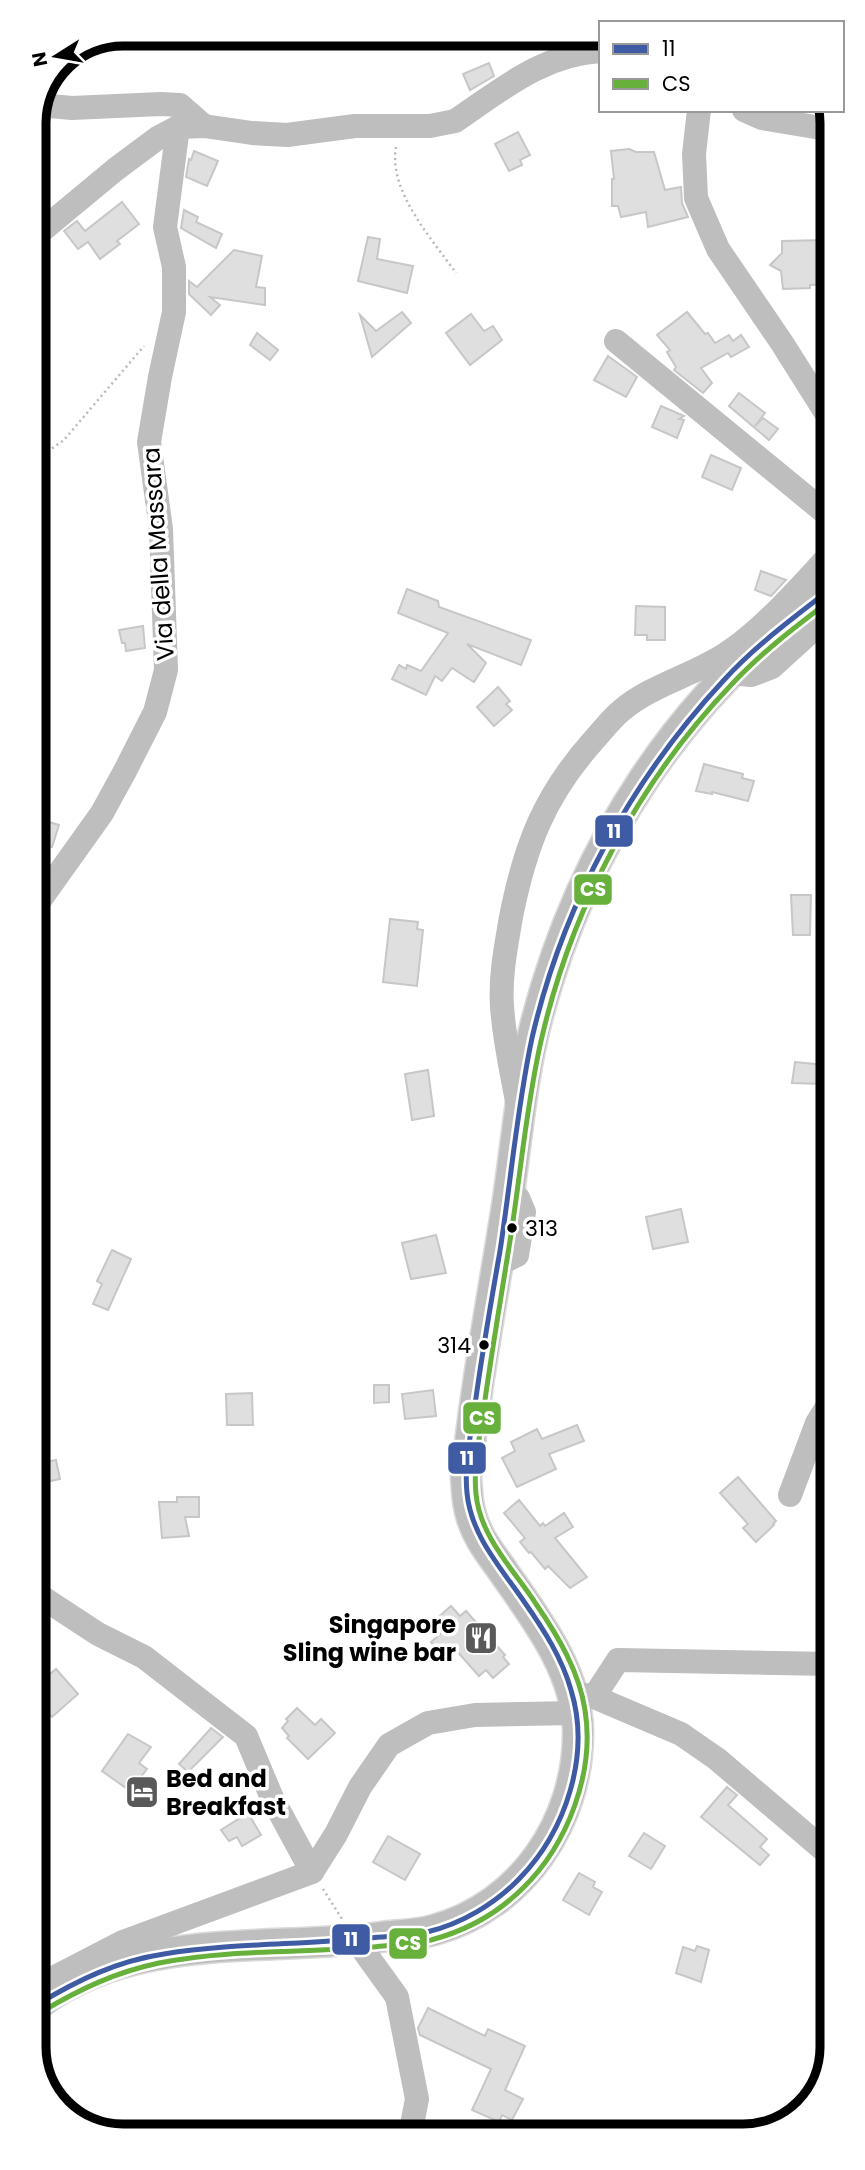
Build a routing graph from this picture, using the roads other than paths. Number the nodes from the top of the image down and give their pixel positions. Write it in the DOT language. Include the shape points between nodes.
graph roads {
  1 [pos="599,51"];
  2 [pos="48,106"];
  3 [pos="699,112"];
  4 [pos="748,112"];
  5 [pos="819,122"];
  6 [pos="205,126"];
  7 [pos="178,127"];
  8 [pos="46,227"];
  9 [pos="616,341"];
  10 [pos="819,402"];
  11 [pos="819,508"];
  12 [pos="819,566"];
  13 [pos="819,598"];
  14 [pos="819,624"];
  15 [pos="732,673"];
  16 [pos="46,892"];
  17 [pos="520,1117"];
  18 [pos="819,1420"];
  19 [pos="790,1495"];
  20 [pos="46,1600"];
  21 [pos="819,1664"];
  22 [pos="581,1701"];
  23 [pos="819,1846"];
  24 [pos="312,1872"];
  25 [pos="356,1940"];
  26 [pos="46,1982"];
  27 [pos="46,1998"];
  28 [pos="412,2124"];
  1 -- 6 [label="street" via="544,64 455,121 430,126 355,126 287,135"];
  2 -- 6 [label="street" via="180,105"];
  3 -- 10 [label="street" via="696,198 718,249"];
  4 -- 5 [label="street" via="762,118"];
  6 -- 7 [label="street"];
  7 -- 8 [label="street" via="116,169"];
  7 -- 16 [label="street, Via della Massara" via="165,227 174,267 174,312 149,442 161,529 166,670 155,712 125,771 102,813"];
  9 -- 11 [label="street"];
  12 -- 17 [label="street" via="727,654 658,686 621,711 570,769 541,814 520,871 502,975 503,1026"];
  13 -- 15 [label="main road"];
  14 -- 15 [label="street" via="772,667 751,676"];
  15 -- 17 [label="main road" via="676,735 613,827 558,949 537,1022"];
  17 -- 22 [label="main road" via="470,1437 467,1497 483,1543 526,1605"];
  18 -- 19 [label="street"];
  20 -- 24 [label="street" via="144,1657 247,1736 272,1798"];
  21 -- 22 [label="street" via="618,1660"];
  22 -- 23 [label="street" via="681,1734 718,1759"];
  22 -- 24 [label="street" via="428,1723 389,1745"];
  22 -- 25 [label="main road" via="563,1818 532,1867 489,1905 464,1919 432,1931"];
  24 -- 26 [label="street" via="123,1942"];
  25 -- 27 [label="main road" via="168,1951 85,1976"];
  25 -- 28 [label="street" via="397,1997 416,2099"];
}
